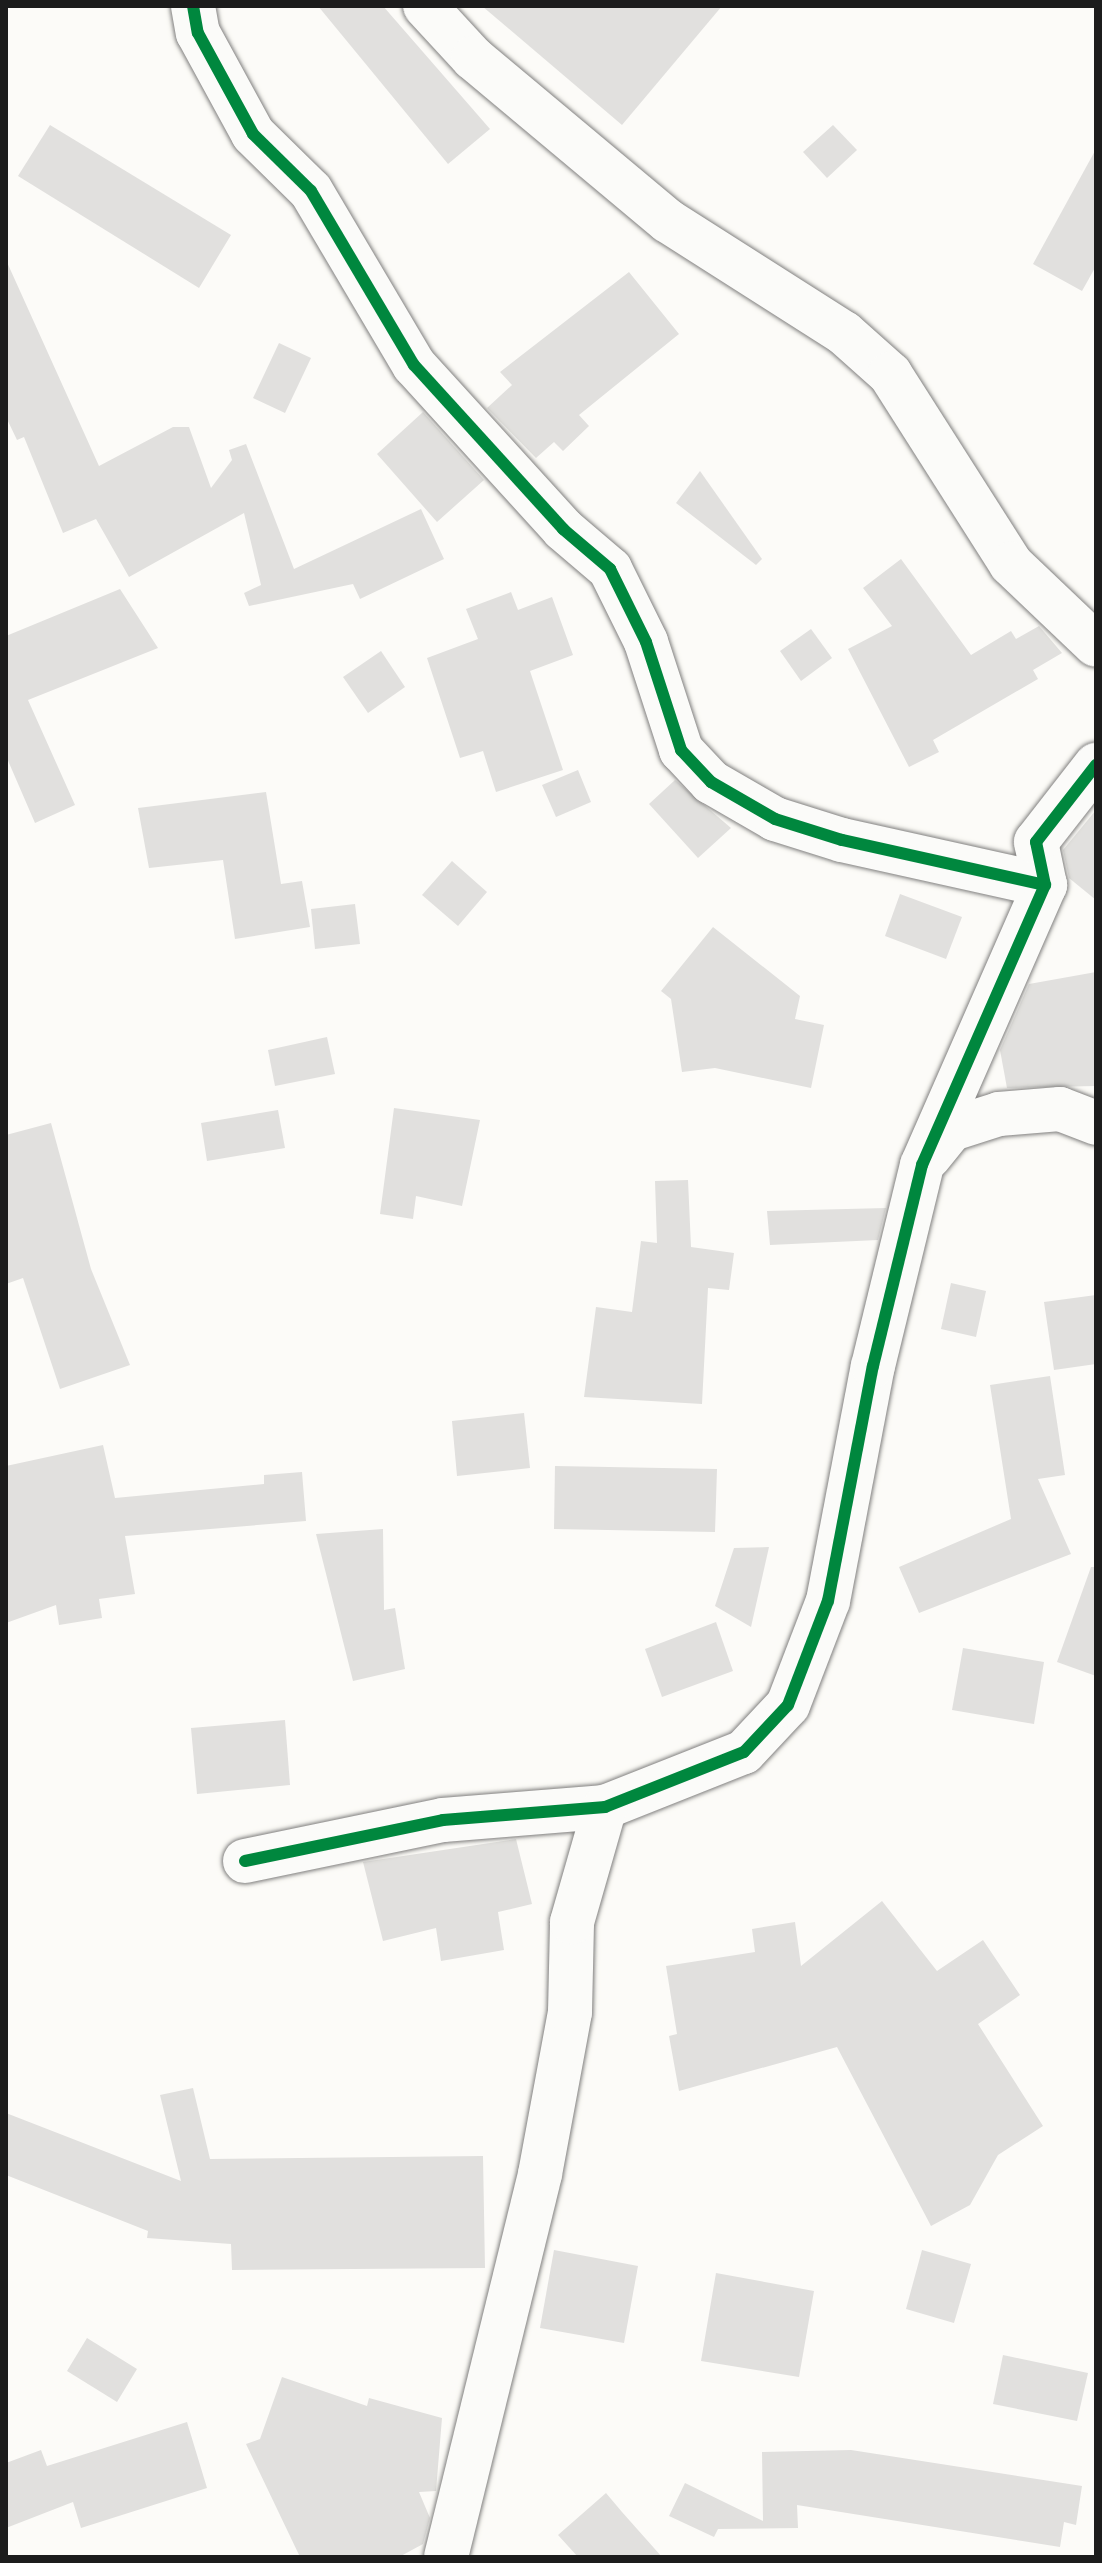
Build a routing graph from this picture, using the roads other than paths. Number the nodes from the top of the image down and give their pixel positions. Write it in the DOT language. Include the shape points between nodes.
graph roads {
  1 [pos="193,6"];
  2 [pos="425,6"];
  3 [pos="1096,645"];
  4 [pos="1096,765"];
  5 [pos="1045,885"];
  6 [pos="1096,1123"];
  7 [pos="922,1165"];
  8 [pos="605,1807"];
  9 [pos="245,1861"];
  10 [pos="446,2557"];
  1 -- 5 [label="street" via="198,33 253,134 311,191 414,365 563,529 610,569 646,642 681,750 711,782 775,819 842,840"];
  2 -- 3 [label="street" via="473,58 668,221 844,333 890,374 1011,564"];
  4 -- 5 [label="street" via="1036,842"];
  5 -- 7 [label="street"];
  6 -- 7 [label="street" via="1060,1109 999,1114 952,1129"];
  7 -- 8 [label="street" via="873,1366 828,1601 788,1705 744,1752"];
  8 -- 9 [label="street" via="443,1820"];
  8 -- 10 [label="street" via="572,1922 570,2012 540,2174"];
}
